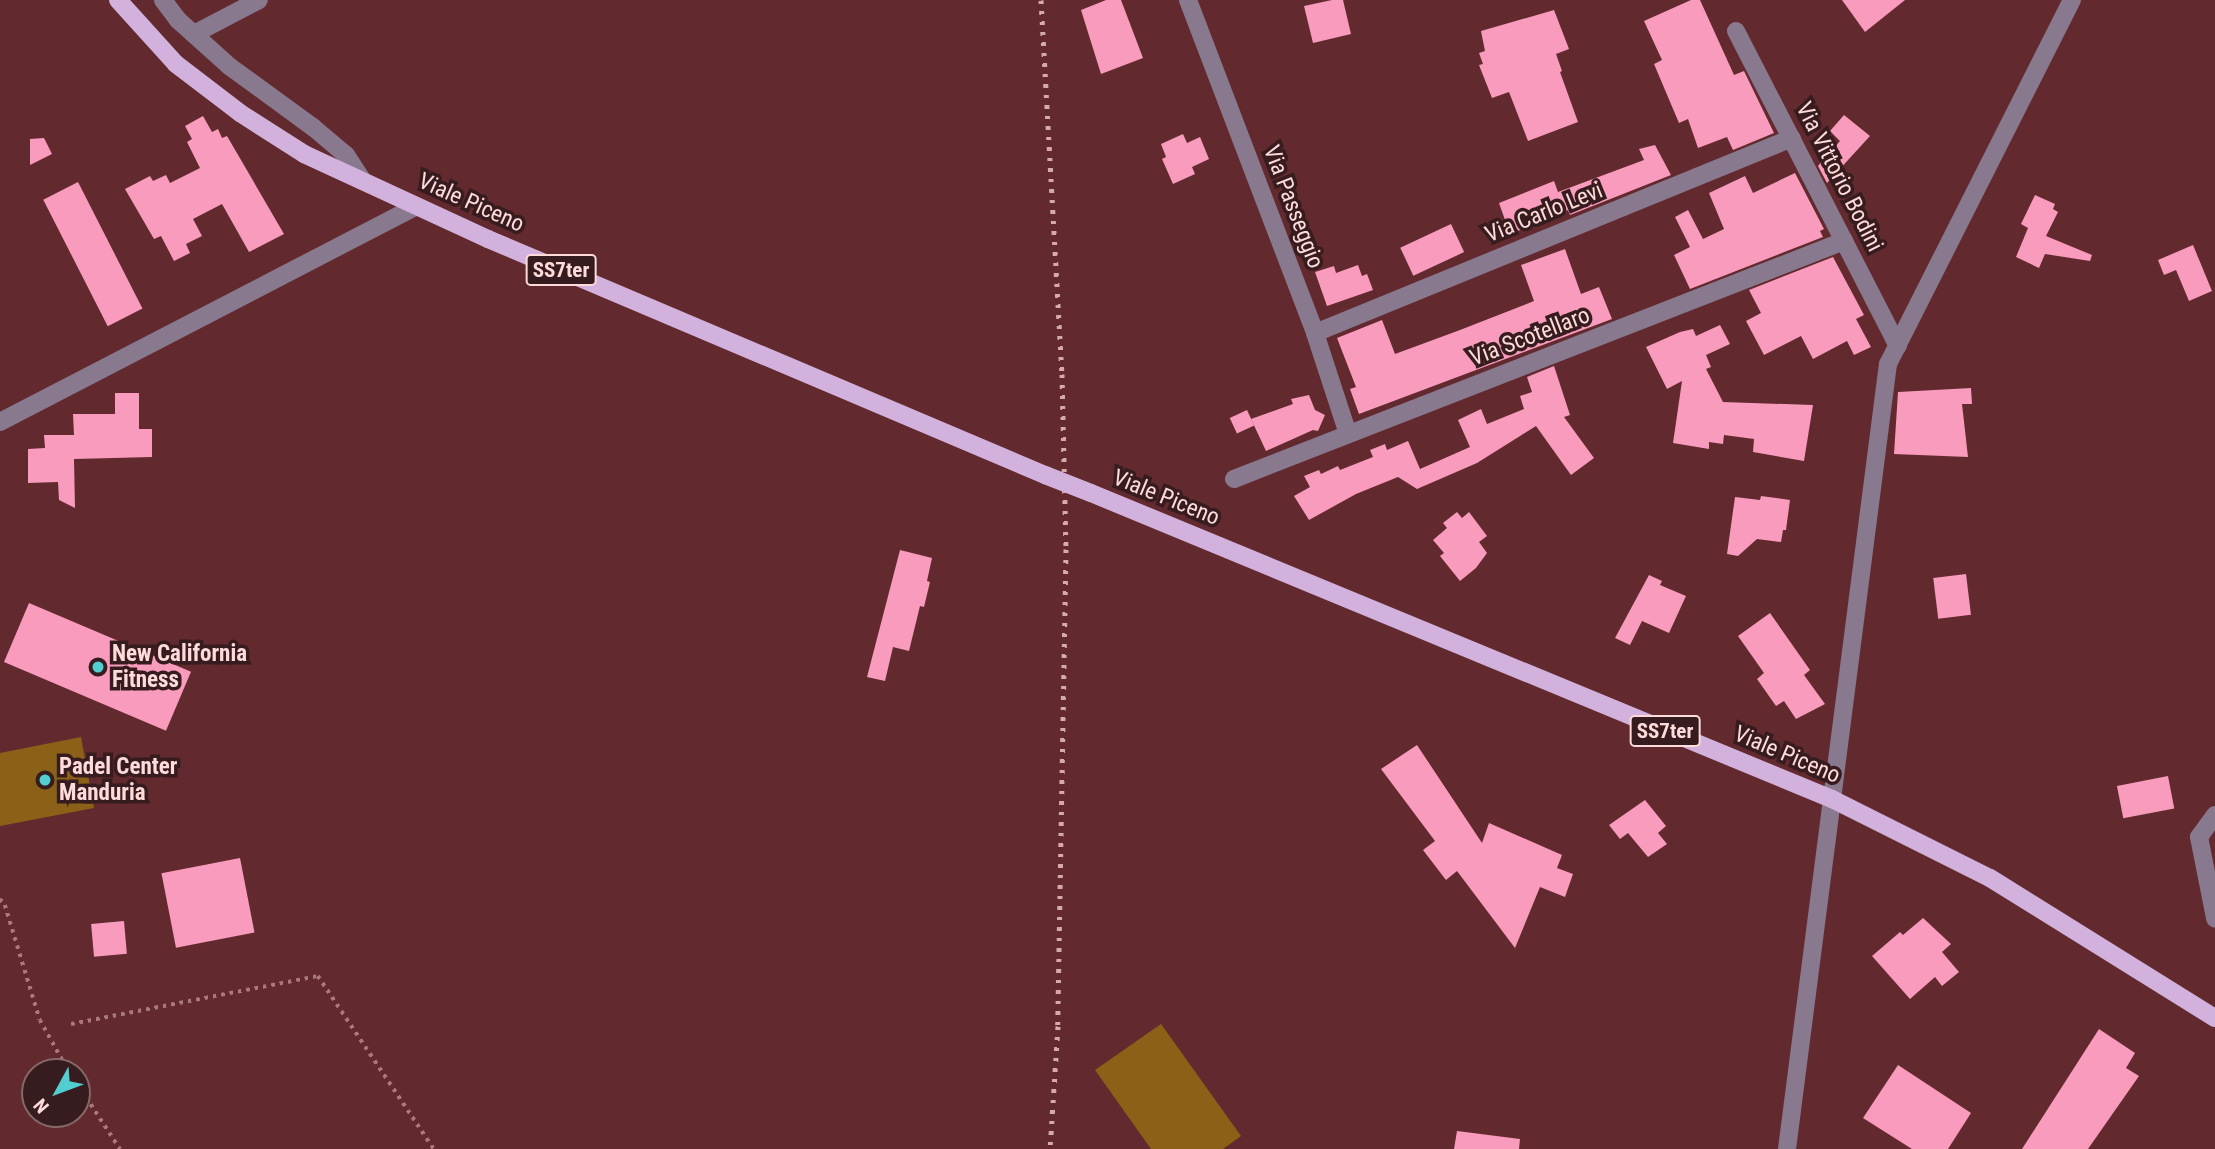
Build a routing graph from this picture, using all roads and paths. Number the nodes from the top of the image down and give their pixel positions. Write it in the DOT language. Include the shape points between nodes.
graph roads {
  1 [pos="118,0"];
  2 [pos="163,0"];
  3 [pos="259,0"];
  4 [pos="1188,0"];
  5 [pos="2072,0"];
  6 [pos="1736,31"];
  7 [pos="194,34"];
  8 [pos="1792,138"];
  9 [pos="363,181"];
  10 [pos="416,206"];
  11 [pos="1844,242"];
  12 [pos="1315,333"];
  13 [pos="1898,346"];
  14 [pos="0,422"];
  15 [pos="1348,434"];
  16 [pos="1234,479"];
  17 [pos="1832,799"];
  18 [pos="2215,815"];
  19 [pos="0,899"];
  20 [pos="2215,918"];
  21 [pos="2215,1018"];
  22 [pos="71,1024"];
  23 [pos="61,1058"];
  24 [pos="91,1104"];
  25 [pos="120,1149"];
  26 [pos="434,1149"];
  27 [pos="1787,1149"];
  1 -- 9 [label="main road, Viale Piceno / SS7ter" via="176,64 240,113 304,154"];
  2 -- 7 [label="street"];
  3 -- 7 [label="street"];
  4 -- 12 [label="street, Via Passeggio"];
  5 -- 13 [label="street"];
  6 -- 8 [label="street, Via Vittorio Bodini"];
  7 -- 9 [label="street" via="346,155"];
  8 -- 11 [label="street, Via Vittorio Bodini"];
  8 -- 12 [label="street, Via Carlo Levi"];
  9 -- 10 [label="main road, Viale Piceno / SS7ter"];
  10 -- 14 [label="street"];
  10 -- 17 [label="main road, Viale Piceno / SS7ter, bridge" via="1045,475"];
  11 -- 13 [label="street, Via Vittorio Bodini"];
  11 -- 15 [label="street, Via Scotellaro"];
  12 -- 15 [label="street, Via Passeggio"];
  13 -- 17 [label="street" via="1888,364"];
  15 -- 16 [label="street, Via Scotellaro"];
  17 -- 21 [label="main road, Viale Piceno / SS7ter" via="1990,878"];
  17 -- 27 [label="street"];
  18 -- 20 [label="street" via="2199,837"];
  19 -- 23 [label="path" via="40,1020"];
  22 -- 26 [label="path" via="318,976"];
  24 -- 25 [label="path"];
}
